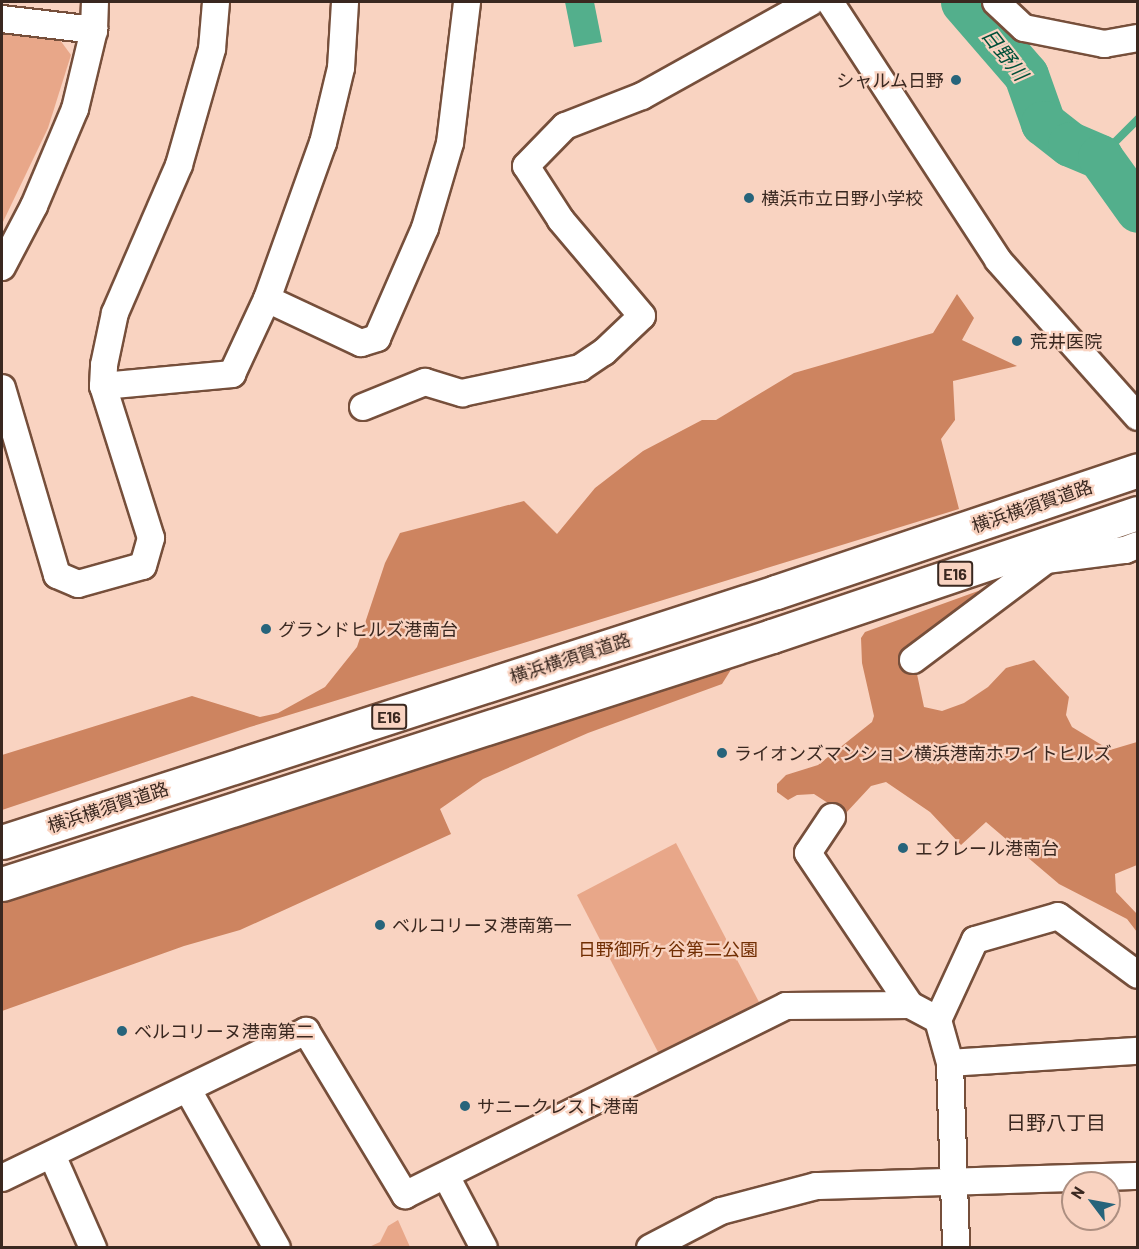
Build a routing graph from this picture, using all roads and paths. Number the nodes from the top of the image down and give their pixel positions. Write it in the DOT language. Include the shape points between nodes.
graph roads {
  1 [pos="95,2"];
  2 [pos="216,2"];
  3 [pos="345,2"];
  4 [pos="467,2"];
  5 [pos="811,2"];
  6 [pos="830,2"];
  7 [pos="996,2"];
  8 [pos="2,19"];
  9 [pos="94,30"];
  10 [pos="1137,39"];
  11 [pos="2,267"];
  12 [pos="267,299"];
  13 [pos="104,386"];
  14 [pos="2,388"];
  15 [pos="363,407"];
  16 [pos="1137,417"];
  17 [pos="1137,470"];
  18 [pos="1137,513"];
  19 [pos="1137,545"];
  20 [pos="913,660"];
  21 [pos="832,817"];
  22 [pos="2,842"];
  23 [pos="2,884"];
  24 [pos="1137,975"];
  25 [pos="910,1005"];
  26 [pos="938,1020"];
  27 [pos="1137,1051"];
  28 [pos="950,1063"];
  29 [pos="188,1090"];
  30 [pos="52,1155"];
  31 [pos="446,1176"];
  32 [pos="1137,1176"];
  33 [pos="2,1179"];
  34 [pos="955,1184"];
  35 [pos="93,1248"];
  36 [pos="277,1248"];
  37 [pos="484,1248"];
  38 [pos="650,1248"];
  39 [pos="956,1248"];
  1 -- 9 [label="street"];
  2 -- 13 [label="street" via="212,49 179,165 116,313 104,365"];
  3 -- 12 [label="street" via="341,68 323,143"];
  4 -- 12 [label="street" via="450,143 425,228 377,338 361,343"];
  5 -- 15 [label="street" via="642,96 566,126 526,166 561,220 642,316 603,352 580,368 462,393 424,382"];
  6 -- 16 [label="street" via="998,260"];
  7 -- 10 [label="street" via="1024,28 1104,44"];
  8 -- 9 [label="street"];
  9 -- 11 [label="street" via="75,109 34,206"];
  12 -- 13 [label="street" via="232,374"];
  13 -- 14 [label="street" via="151,538 143,566 78,584 57,575"];
  17 -- 22 [label="highway, 横浜横須賀道路 / E16" via="776,592"];
  18 -- 23 [label="highway, E16" via="772,636"];
  19 -- 20 [label="street" via="1046,560"];
  21 -- 25 [label="street" via="808,853"];
  24 -- 26 [label="street" via="1058,916 975,940"];
  25 -- 26 [label="street"];
  25 -- 31 [label="street" via="786,1006"];
  26 -- 28 [label="street"];
  27 -- 28 [label="street"];
  28 -- 34 [label="street"];
  29 -- 30 [label="street"];
  29 -- 31 [label="street" via="306,1031 405,1195"];
  29 -- 36 [label="street"];
  30 -- 33 [label="street"];
  30 -- 35 [label="street"];
  31 -- 37 [label="street"];
  32 -- 34 [label="street"];
  34 -- 38 [label="street" via="816,1186 721,1211"];
  34 -- 39 [label="street"];
}
